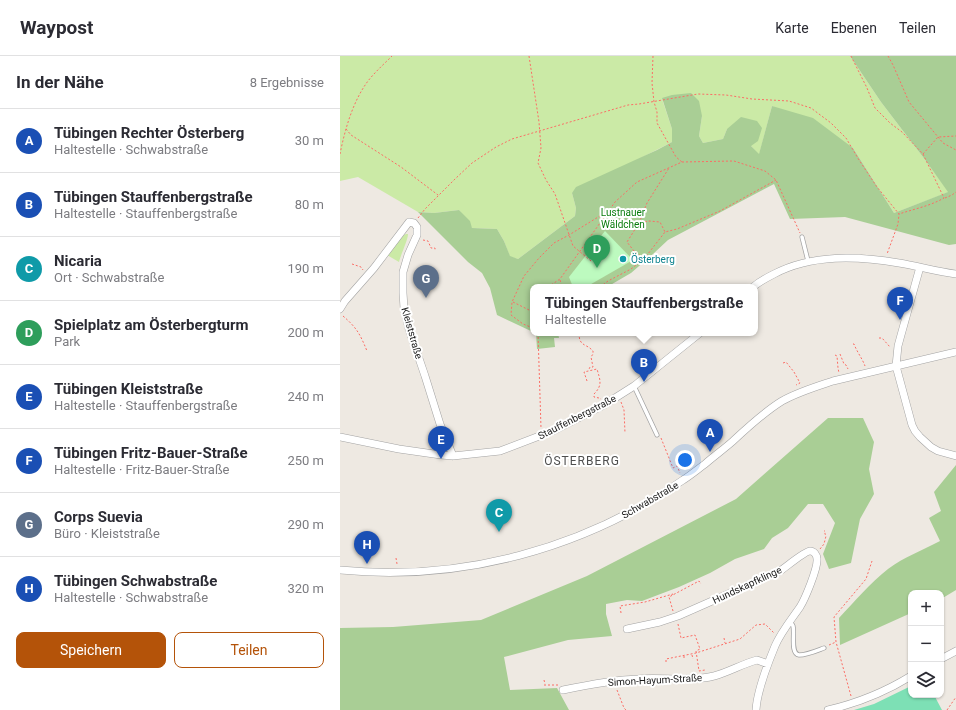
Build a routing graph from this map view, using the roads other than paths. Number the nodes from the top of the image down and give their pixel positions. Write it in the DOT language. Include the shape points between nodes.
graph roads {
  1 [pos="802,237"];
  2 [pos="808,261"];
  3 [pos="920,267"];
  4 [pos="956,274"];
  5 [pos="756,284"];
  6 [pos="340,309"];
  7 [pos="696,336"];
  8 [pos="956,352"];
  9 [pos="896,366"];
  10 [pos="634,386"];
  11 [pos="659,434"];
  12 [pos="340,437"];
  13 [pos="453,456"];
  14 [pos="956,456"];
  15 [pos="340,570"];
  16 [pos="790,621"];
  17 [pos="627,629"];
  18 [pos="824,648"];
  19 [pos="956,651"];
  20 [pos="944,657"];
  21 [pos="768,664"];
  22 [pos="908,678"];
  23 [pos="561,687"];
  24 [pos="756,710"];
  25 [pos="828,710"];
  1 -- 2 [label="lane"];
  2 -- 3 [label="street" via="866,259"];
  2 -- 5 [label="street" via="783,269"];
  3 -- 4 [label="street"];
  3 -- 9 [label="street" via="898,346"];
  6 -- 13 [label="street, Kleiststraße" via="409,222 414,223 417,235 403,272 404,308 440,424"];
  7 -- 10 [label="street, Stauffenbergstraße"];
  8 -- 9 [label="street, Schwabstraße"];
  9 -- 14 [label="street" via="915,431 931,447"];
  9 -- 15 [label="street, Schwabstraße" via="841,379 801,392 781,402 754,421 684,480 634,510 571,540 484,564 438,571 397,573"];
  10 -- 11 [label="lane"];
  10 -- 13 [label="street, Stauffenbergstraße" via="590,413 542,436 500,451"];
  12 -- 13 [label="street, Stauffenbergstraße" via="399,449"];
  16 -- 17 [label="street, Hundskapfklinge" via="800,608 810,586 817,560 814,552 804,553 780,571 675,615"];
  16 -- 18 [label="lane" via="796,654"];
  16 -- 21 [label="street, Hundskapfklinge" via="779,638"];
  19 -- 20 [label="street"];
  21 -- 23 [label="street, Simon-Hayum-Straße" via="757,660 733,670 693,678 627,679"];
  21 -- 24 [label="street, Hundskapfklinge"];
  22 -- 25 [label="street" via="853,704"];
}
